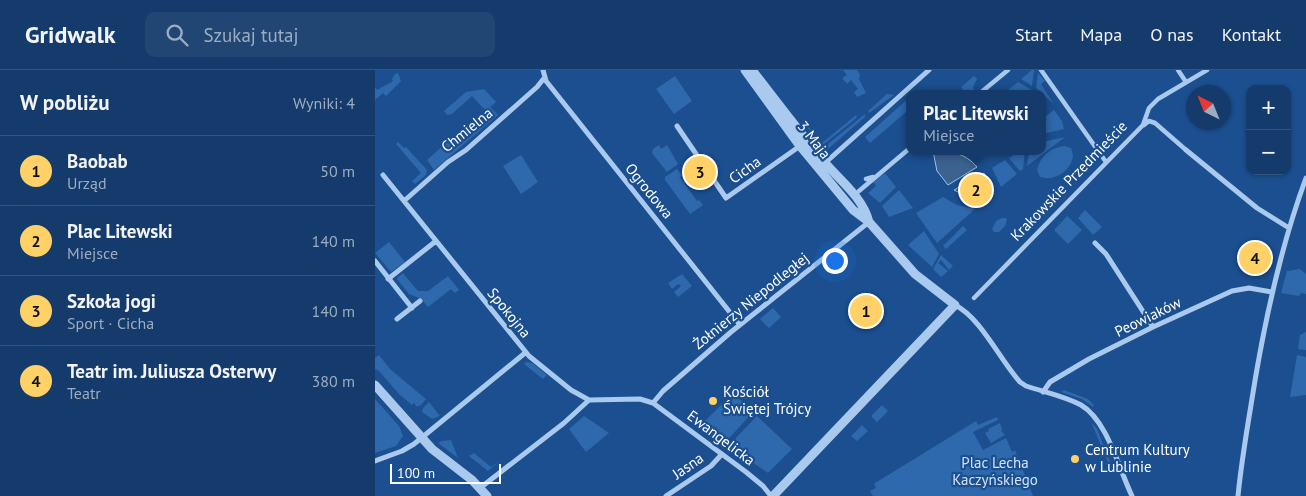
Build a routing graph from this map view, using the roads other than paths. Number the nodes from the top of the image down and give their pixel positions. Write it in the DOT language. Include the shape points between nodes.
graph roads {
  1 [pos="745,70"];
  2 [pos="752,70"];
  3 [pos="929,70"];
  4 [pos="1008,70"];
  5 [pos="1041,70"];
  6 [pos="1178,70"];
  7 [pos="1207,70"];
  8 [pos="544,72"];
  9 [pos="1186,82"];
  10 [pos="906,90"];
  11 [pos="906,90"];
  12 [pos="984,90"];
  13 [pos="1143,125"];
  14 [pos="677,126"];
  15 [pos="800,146"];
  16 [pos="1186,150"];
  17 [pos="906,151"];
  18 [pos="1106,162"];
  19 [pos="822,165"];
  20 [pos="383,175"];
  21 [pos="873,177"];
  22 [pos="1306,178"];
  23 [pos="866,179"];
  24 [pos="859,191"];
  25 [pos="404,201"];
  26 [pos="869,222"];
  27 [pos="1289,228"];
  28 [pos="436,241"];
  29 [pos="1095,242"];
  30 [pos="375,261"];
  31 [pos="388,279"];
  32 [pos="1272,292"];
  33 [pos="974,298"];
  34 [pos="420,301"];
  35 [pos="955,305"];
  36 [pos="412,308"];
  37 [pos="397,319"];
  38 [pos="740,325"];
  39 [pos="1153,327"];
  40 [pos="525,353"];
  41 [pos="375,385"];
  42 [pos="1043,392"];
  43 [pos="589,400"];
  44 [pos="653,403"];
  45 [pos="421,438"];
  46 [pos="722,454"];
  47 [pos="375,461"];
  48 [pos="479,488"];
  49 [pos="487,496"];
  50 [pos="666,496"];
  51 [pos="772,496"];
  52 [pos="1131,496"];
  53 [pos="1238,496"];
  1 -- 15 [label="street, 3 Maja"];
  2 -- 19 [label="street, 3 Maja"];
  3 -- 10 [label="street"];
  4 -- 12 [label="street"];
  5 -- 18 [label="street"];
  6 -- 9 [label="street"];
  7 -- 9 [label="street, Krakowskie Przedmieście"];
  8 -- 25 [label="street, Chmielna" via="537,87"];
  8 -- 38 [label="street, Ogrodowa" via="610,162"];
  9 -- 13 [label="street, Krakowskie Przedmieście" via="1158,99 1149,108"];
  11 -- 19 [label="street"];
  13 -- 16 [label="street" via="1155,123"];
  13 -- 18 [label="street, Krakowskie Przedmieście"];
  14 -- 15 [label="street, Cicha" via="726,198"];
  15 -- 19 [label="street, 3 Maja"];
  16 -- 27 [label="street" via="1257,208"];
  17 -- 21 [label="street"];
  18 -- 33 [label="street, Krakowskie Przedmieście"];
  19 -- 26 [label="street, 3 Maja" via="861,203"];
  20 -- 25 [label="street, Spokojna"];
  21 -- 23 [label="street"];
  21 -- 24 [label="street"];
  22 -- 27 [label="street"];
  25 -- 28 [label="street, Spokojna"];
  26 -- 35 [label="street, 3 Maja" via="909,268"];
  26 -- 38 [label="street, Żołnierzy Niepodległej"];
  27 -- 32 [label="street"];
  28 -- 31 [label="street"];
  28 -- 40 [label="street, Spokojna"];
  29 -- 39 [label="street"];
  30 -- 31 [label="street"];
  31 -- 36 [label="street"];
  32 -- 39 [label="street, Peowiaków" via="1249,288 1235,290"];
  32 -- 53 [label="street"];
  34 -- 36 [label="street"];
  35 -- 42 [label="street" via="974,320 1020,382"];
  35 -- 51 [label="street"];
  36 -- 37 [label="street"];
  38 -- 44 [label="street, Żołnierzy Niepodległej"];
  39 -- 42 [label="street, Peowiaków" via="1065,372 1050,382"];
  40 -- 43 [label="street, Spokojna" via="571,390"];
  40 -- 45 [label="street"];
  41 -- 45 [label="street"];
  42 -- 52 [label="street" via="1083,406 1098,420"];
  43 -- 44 [label="street" via="640,399"];
  43 -- 48 [label="street"];
  44 -- 46 [label="street, Ewangelicka"];
  45 -- 47 [label="street" via="402,451"];
  45 -- 48 [label="street"];
  46 -- 50 [label="street, Jasna" via="711,466"];
  46 -- 51 [label="street, Ewangelicka"];
  48 -- 49 [label="street"];
}
